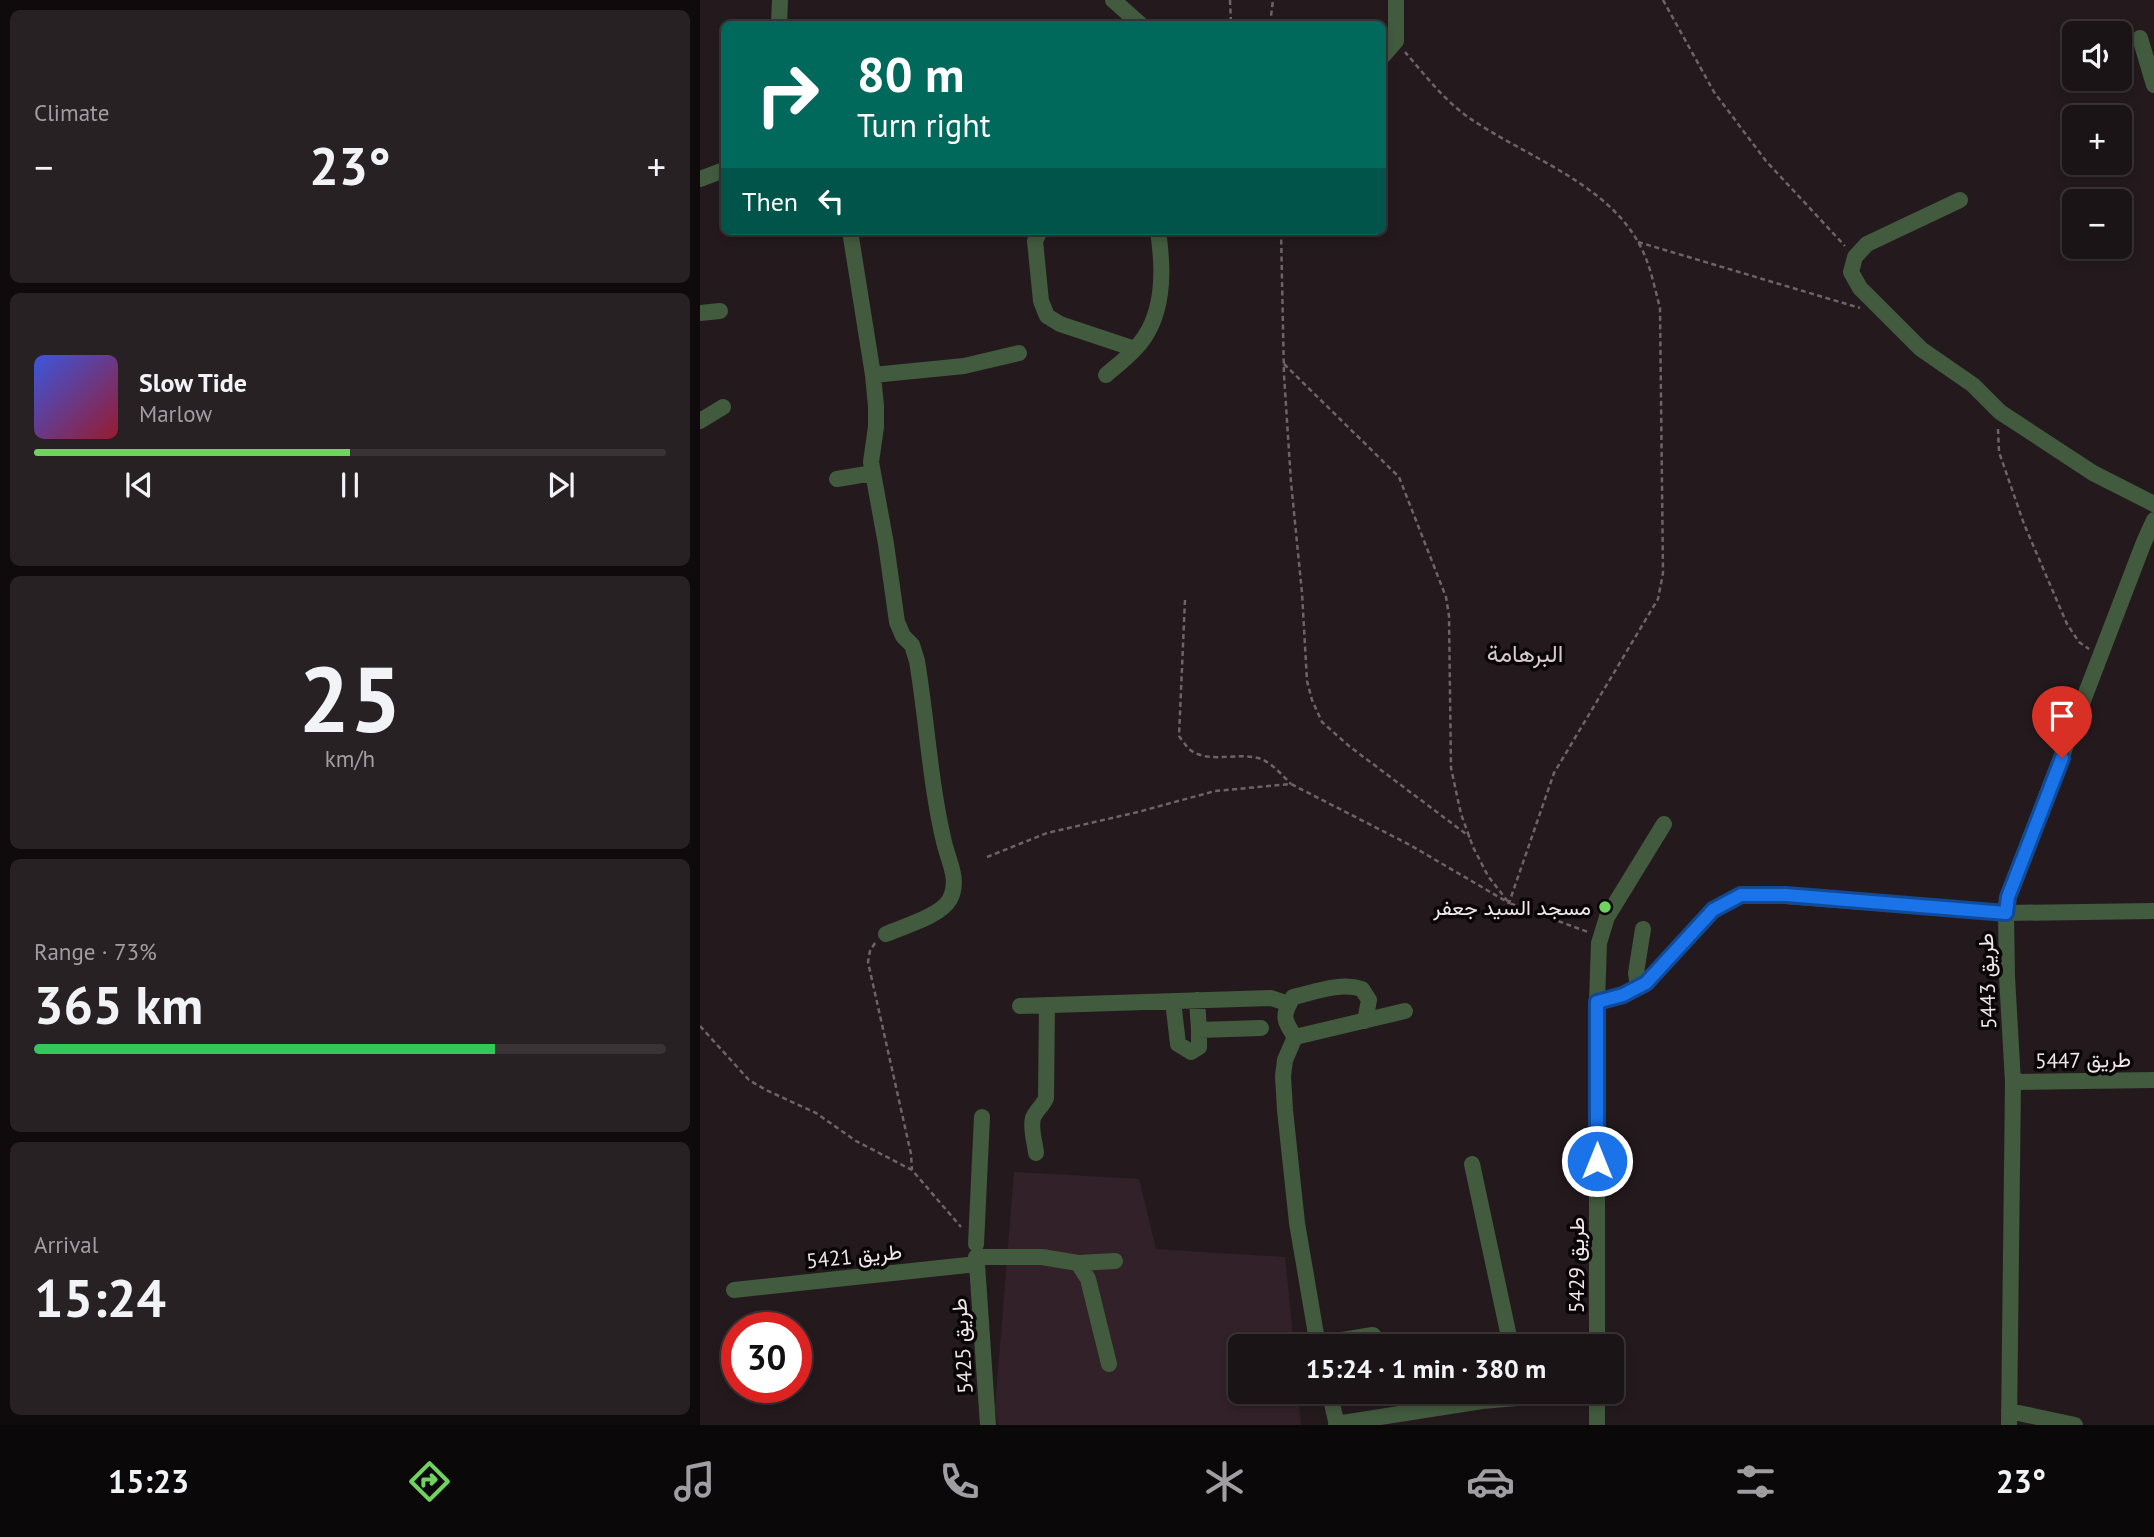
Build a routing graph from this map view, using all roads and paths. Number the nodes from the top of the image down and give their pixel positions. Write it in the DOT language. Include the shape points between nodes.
graph roads {
  1 [pos="780,0"];
  2 [pos="1113,0"];
  3 [pos="1230,0"];
  4 [pos="1273,0"];
  5 [pos="1396,0"];
  6 [pos="1663,0"];
  7 [pos="779,21"];
  8 [pos="1137,21"];
  9 [pos="1231,21"];
  10 [pos="1270,21"];
  11 [pos="2140,38"];
  12 [pos="1396,41"];
  13 [pos="1386,52"];
  14 [pos="2154,85"];
  15 [pos="721,171"];
  16 [pos="700,179"];
  17 [pos="1960,200"];
  18 [pos="851,235"];
  19 [pos="1038,235"];
  20 [pos="1159,235"];
  21 [pos="1281,235"];
  22 [pos="1638,242"];
  23 [pos="1855,257"];
  24 [pos="1864,310"];
  25 [pos="720,311"];
  26 [pos="700,313"];
  27 [pos="1135,349"];
  28 [pos="1019,353"];
  29 [pos="1284,364"];
  30 [pos="873,375"];
  31 [pos="1106,375"];
  32 [pos="723,407"];
  33 [pos="2000,412"];
  34 [pos="700,421"];
  35 [pos="873,474"];
  36 [pos="837,479"];
  37 [pos="2154,505"];
  38 [pos="2154,520"];
  39 [pos="1185,600"];
  40 [pos="2100,657"];
  41 [pos="1291,784"];
  42 [pos="1664,824"];
  43 [pos="1469,837"];
  44 [pos="987,857"];
  45 [pos="1509,903"];
  46 [pos="2154,911"];
  47 [pos="2006,913"];
  48 [pos="1643,929"];
  49 [pos="886,934"];
  50 [pos="1601,937"];
  51 [pos="1638,988"];
  52 [pos="1197,1000"];
  53 [pos="1173,1001"];
  54 [pos="1597,1002"];
  55 [pos="1289,1004"];
  56 [pos="1047,1005"];
  57 [pos="1020,1006"];
  58 [pos="1405,1012"];
  59 [pos="1365,1021"];
  60 [pos="700,1026"];
  61 [pos="1261,1028"];
  62 [pos="1199,1030"];
  63 [pos="1295,1037"];
  64 [pos="2154,1080"];
  65 [pos="2013,1082"];
  66 [pos="982,1117"];
  67 [pos="1036,1153"];
  68 [pos="1472,1164"];
  69 [pos="912,1170"];
  70 [pos="976,1255"];
  71 [pos="1115,1261"];
  72 [pos="1078,1263"];
  73 [pos="734,1290"];
  74 [pos="1316,1334"];
  75 [pos="1508,1334"];
  76 [pos="1597,1334"];
  77 [pos="1109,1364"];
  78 [pos="1332,1404"];
  79 [pos="1436,1404"];
  80 [pos="1450,1404"];
  81 [pos="1597,1404"];
  82 [pos="1435,1408"];
  83 [pos="2009,1418"];
  84 [pos="988,1425"];
  85 [pos="1337,1425"];
  86 [pos="1597,1425"];
  87 [pos="2075,1425"];
  1 -- 7 [label="street"];
  2 -- 8 [label="street"];
  3 -- 9 [label="path"];
  4 -- 10 [label="path"];
  5 -- 12 [label="street"];
  6 -- 23 [label="path" via="1714,92 1766,161"];
  11 -- 14 [label="street"];
  12 -- 13 [label="street"];
  12 -- 22 [label="path" via="1445,99 1587,188 1615,212"];
  15 -- 16 [label="street"];
  17 -- 23 [label="street" via="1867,244"];
  18 -- 30 [label="street"];
  19 -- 27 [label="street" via="1041,301 1047,316"];
  20 -- 27 [label="street" via="1161,293 1147,333"];
  21 -- 29 [label="path"];
  22 -- 24 [label="path"];
  22 -- 45 [label="path" via="1660,308 1663,573 1658,598 1554,773"];
  23 -- 33 [label="street" via="1851,272 1860,288 1921,349 1973,385"];
  25 -- 26 [label="street"];
  27 -- 31 [label="street"];
  28 -- 30 [label="street" via="964,366"];
  29 -- 43 [label="path" via="1399,477 1446,597 1451,768"];
  29 -- 43 [label="path" via="1312,700 1322,722 1349,746"];
  30 -- 35 [label="street"];
  32 -- 34 [label="street"];
  33 -- 37 [label="street" via="2093,473"];
  33 -- 40 [label="path" via="1999,452 2024,524 2067,624 2079,642"];
  35 -- 36 [label="street"];
  35 -- 49 [label="street" via="897,622 917,661 941,830 954,878 951,898 944,907"];
  38 -- 40 [label="street, طريق 5443"];
  39 -- 41 [label="path" via="1179,736 1203,756 1259,759"];
  40 -- 47 [label="street, طريق 5443" via="2008,897"];
  41 -- 44 [label="path" via="1214,791 1047,833"];
  41 -- 45 [label="path"];
  42 -- 50 [label="street, طريق 5429" via="1607,917"];
  43 -- 45 [label="path" via="1488,876"];
  45 -- 50 [label="path"];
  46 -- 47 [label="street"];
  47 -- 51 [label="street" via="1741,895 1713,910"];
  47 -- 65 [label="street, طريق 5443"];
  48 -- 51 [label="street"];
  49 -- 69 [label="path" via="870,951 868,962"];
  50 -- 54 [label="street, طريق 5429"];
  51 -- 54 [label="street"];
  52 -- 53 [label="street"];
  52 -- 55 [label="street" via="1271,998"];
  52 -- 62 [label="street"];
  53 -- 56 [label="street"];
  53 -- 62 [label="street" via="1178,1044 1196,1050"];
  54 -- 76 [label="street, طريق 5429"];
  55 -- 59 [label="street" via="1293,997 1352,986 1362,989 1369,1000"];
  55 -- 63 [label="street" via="1284,1019"];
  56 -- 57 [label="street"];
  56 -- 67 [label="street" via="1045,1098 1033,1118"];
  58 -- 59 [label="street"];
  59 -- 63 [label="street"];
  60 -- 69 [label="path" via="749,1080"];
  61 -- 62 [label="street"];
  63 -- 74 [label="street" via="1285,1060 1284,1110"];
  64 -- 65 [label="street, طريق 5447"];
  65 -- 83 [label="street, طريق 5443"];
  66 -- 70 [label="street, طريق 5425"];
  68 -- 75 [label="street"];
  69 -- 70 [label="path"];
  70 -- 72 [label="street, طريق 5421" via="1042,1256"];
  70 -- 73 [label="street, طريق 5421"];
  70 -- 84 [label="street, طريق 5425"];
  71 -- 72 [label="street, طريق 5421"];
  72 -- 77 [label="street" via="1088,1279"];
  78 -- 85 [label="street"];
  79 -- 82 [label="street"];
  80 -- 82 [label="street"];
  81 -- 86 [label="street"];
  82 -- 85 [label="street"];
  83 -- 87 [label="street"];
}
